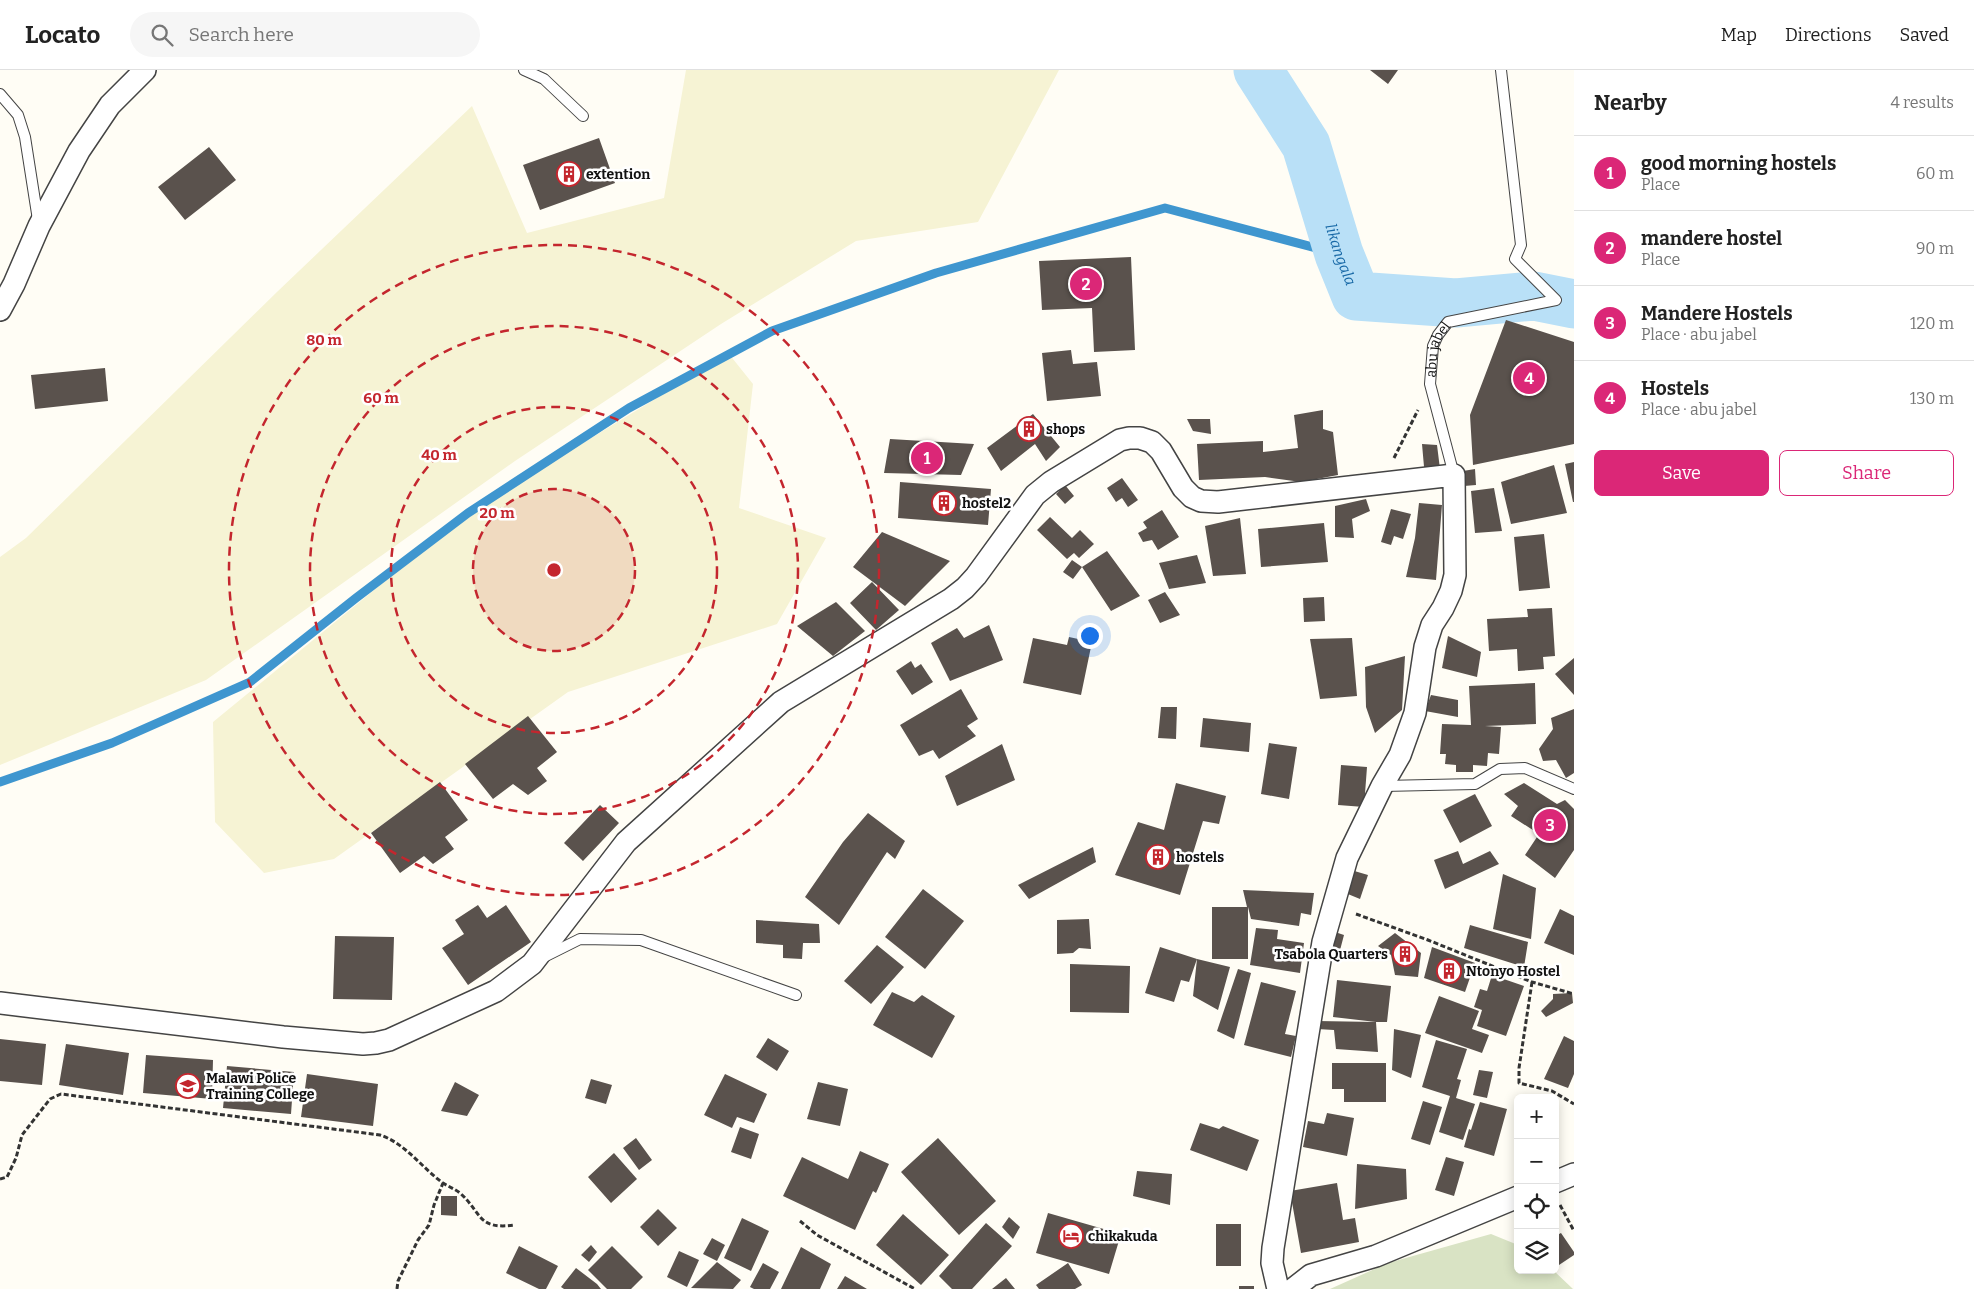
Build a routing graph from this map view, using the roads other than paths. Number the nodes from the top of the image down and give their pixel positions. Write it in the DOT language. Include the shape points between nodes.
graph roads {
  1 [pos="145,70"];
  2 [pos="524,70"];
  3 [pos="1501,70"];
  4 [pos="0,94"];
  5 [pos="583,116"];
  6 [pos="39,226"];
  7 [pos="0,310"];
  8 [pos="1454,475"];
  9 [pos="1382,786"];
  10 [pos="1574,789"];
  11 [pos="532,964"];
  12 [pos="796,995"];
  13 [pos="0,1002"];
  14 [pos="1574,1174"];
  15 [pos="1559,1190"];
  16 [pos="1514,1199"];
  17 [pos="1278,1289"];
  18 [pos="1293,1289"];
  1 -- 6 [label="street" via="110,105 80,151"];
  2 -- 5 [label="lane" via="544,79"];
  3 -- 8 [label="lane, abu jabel" via="1521,245 1515,259 1556,300 1448,322 1438,335 1433,346 1430,384"];
  4 -- 6 [label="lane" via="18,115 25,137"];
  6 -- 7 [label="street"];
  8 -- 9 [label="street, abu jabel" via="1455,575 1451,591 1432,625 1415,713 1400,755"];
  8 -- 11 [label="street" via="1218,502 1201,501 1188,494 1152,442 1129,438 1108,446 1042,489 976,576 951,599 781,702 618,850"];
  9 -- 10 [label="lane" via="1475,784 1500,769 1525,768"];
  9 -- 17 [label="street, abu jabel" via="1347,858 1322,942 1273,1248 1272,1263"];
  11 -- 12 [label="lane" via="580,939 641,940"];
  11 -- 13 [label="street" via="496,991 389,1040 363,1044"];
  14 -- 15 [label="street"];
  16 -- 18 [label="street" via="1376,1256 1311,1275"];
}
